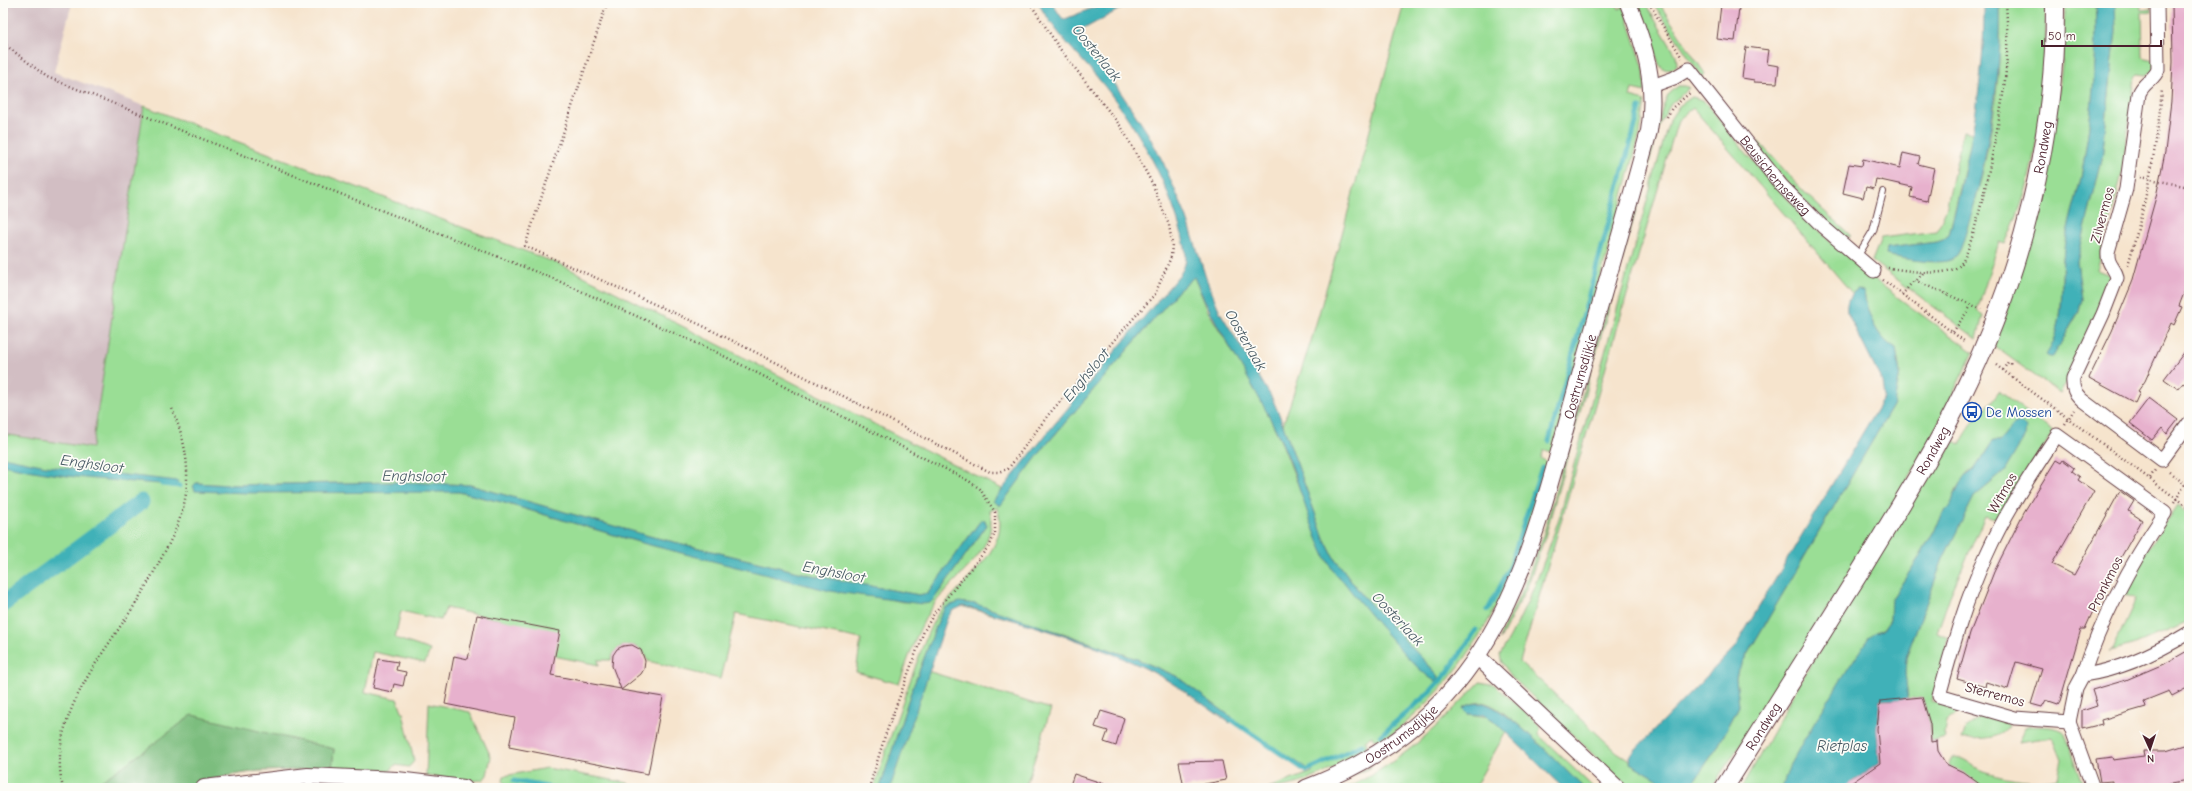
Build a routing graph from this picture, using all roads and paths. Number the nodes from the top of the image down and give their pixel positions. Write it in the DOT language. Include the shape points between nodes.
graph roads {
  1 [pos="607,3"];
  2 [pos="1030,3"];
  3 [pos="1628,3"];
  4 [pos="1649,3"];
  5 [pos="2006,3"];
  6 [pos="2055,3"];
  7 [pos="2157,3"];
  8 [pos="3,43"];
  9 [pos="1689,69"];
  10 [pos="2158,69"];
  11 [pos="1652,86"];
  12 [pos="2128,175"];
  13 [pos="2150,179"];
  14 [pos="2189,187"];
  15 [pos="1883,192"];
  16 [pos="1857,257"];
  17 [pos="1874,271"];
  18 [pos="1923,272"];
  19 [pos="2117,278"];
  20 [pos="1917,280"];
  21 [pos="1887,282"];
  22 [pos="1902,294"];
  23 [pos="1971,306"];
  24 [pos="1981,309"];
  25 [pos="1953,332"];
  26 [pos="1964,341"];
  27 [pos="2012,364"];
  28 [pos="1996,365"];
  29 [pos="2003,370"];
  30 [pos="2082,400"];
  31 [pos="171,406"];
  32 [pos="2069,418"];
  33 [pos="2189,423"];
  34 [pos="2057,435"];
  35 [pos="2162,460"];
  36 [pos="2185,484"];
  37 [pos="2189,487"];
  38 [pos="2175,498"];
  39 [pos="2189,508"];
  40 [pos="2189,633"];
  41 [pos="1478,657"];
  42 [pos="2083,675"];
  43 [pos="1939,696"];
  44 [pos="2069,722"];
  45 [pos="396,784"];
  46 [pos="63,788"];
  47 [pos="204,788"];
  48 [pos="464,788"];
  49 [pos="869,788"];
  50 [pos="1306,788"];
  51 [pos="1617,788"];
  52 [pos="1724,788"];
  53 [pos="2094,788"];
  1 -- 2 [label="path" via="525,246 701,326 990,472 1008,469 1049,414 1155,294 1171,257 1169,225 1152,182 1122,128 1060,49"];
  3 -- 11 [label="street" via="1647,56"];
  4 -- 9 [label="path"];
  5 -- 18 [label="path" via="2008,31 2003,93 1988,174 1969,251 1961,265 1952,271"];
  6 -- 52 [label="main road, Rondweg" via="2049,112 2040,165 2014,266 1987,340 1961,398 1929,456"];
  7 -- 10 [label="street"];
  8 -- 49 [label="path" via="47,77 554,279 638,316 834,411 980,489 995,512 995,533 990,545 935,612 924,631 885,736"];
  9 -- 11 [label="street"];
  9 -- 16 [label="street, Beusichemseweg" via="1781,185"];
  10 -- 12 [label="street, Zilvermos" via="2157,74 2141,87 2139,94"];
  10 -- 13 [label="path" via="2162,86 2159,128"];
  11 -- 41 [label="street, Oostrumsdijkje" via="1649,131 1536,532 1505,609"];
  12 -- 13 [label="path"];
  12 -- 19 [label="street, Zilvermos" via="2108,252 2109,263"];
  13 -- 14 [label="path"];
  13 -- 19 [label="path" via="2126,272"];
  15 -- 16 [label="lane" via="1873,231"];
  16 -- 17 [label="street, Beusichemseweg"];
  17 -- 18 [label="path" via="1884,268"];
  18 -- 20 [label="path"];
  19 -- 30 [label="street" via="2073,378 2074,392"];
  20 -- 22 [label="path" via="1912,281"];
  20 -- 23 [label="path"];
  21 -- 22 [label="path"];
  22 -- 25 [label="path"];
  23 -- 24 [label="path"];
  23 -- 25 [label="path"];
  25 -- 26 [label="path"];
  27 -- 29 [label="path" via="2008,362"];
  28 -- 29 [label="path"];
  29 -- 32 [label="path"];
  30 -- 32 [label="path"];
  30 -- 35 [label="street"];
  31 -- 46 [label="path" via="186,449 187,480 184,507 175,531 144,590 101,654 64,728 59,771"];
  32 -- 34 [label="path"];
  32 -- 38 [label="path"];
  33 -- 35 [label="street"];
  34 -- 42 [label="street, Pronkmos" via="2166,513 2123,583 2095,641"];
  34 -- 43 [label="street, Witmos" via="2015,500 1985,557 1954,640"];
  35 -- 36 [label="path" via="2168,471"];
  36 -- 37 [label="path"];
  36 -- 38 [label="path"];
  38 -- 39 [label="path"];
  40 -- 42 [label="street" via="2132,662 2100,673"];
  41 -- 50 [label="street, Oostrumsdijkje" via="1445,697 1411,729 1378,752 1337,775"];
  41 -- 51 [label="street"];
  42 -- 44 [label="street, Pronkmos" via="2076,688"];
  43 -- 44 [label="street, Sterremos" via="2015,718"];
  44 -- 53 [label="street"];
  45 -- 47 [label="street" via="308,776"];
  45 -- 48 [label="street"];
}
